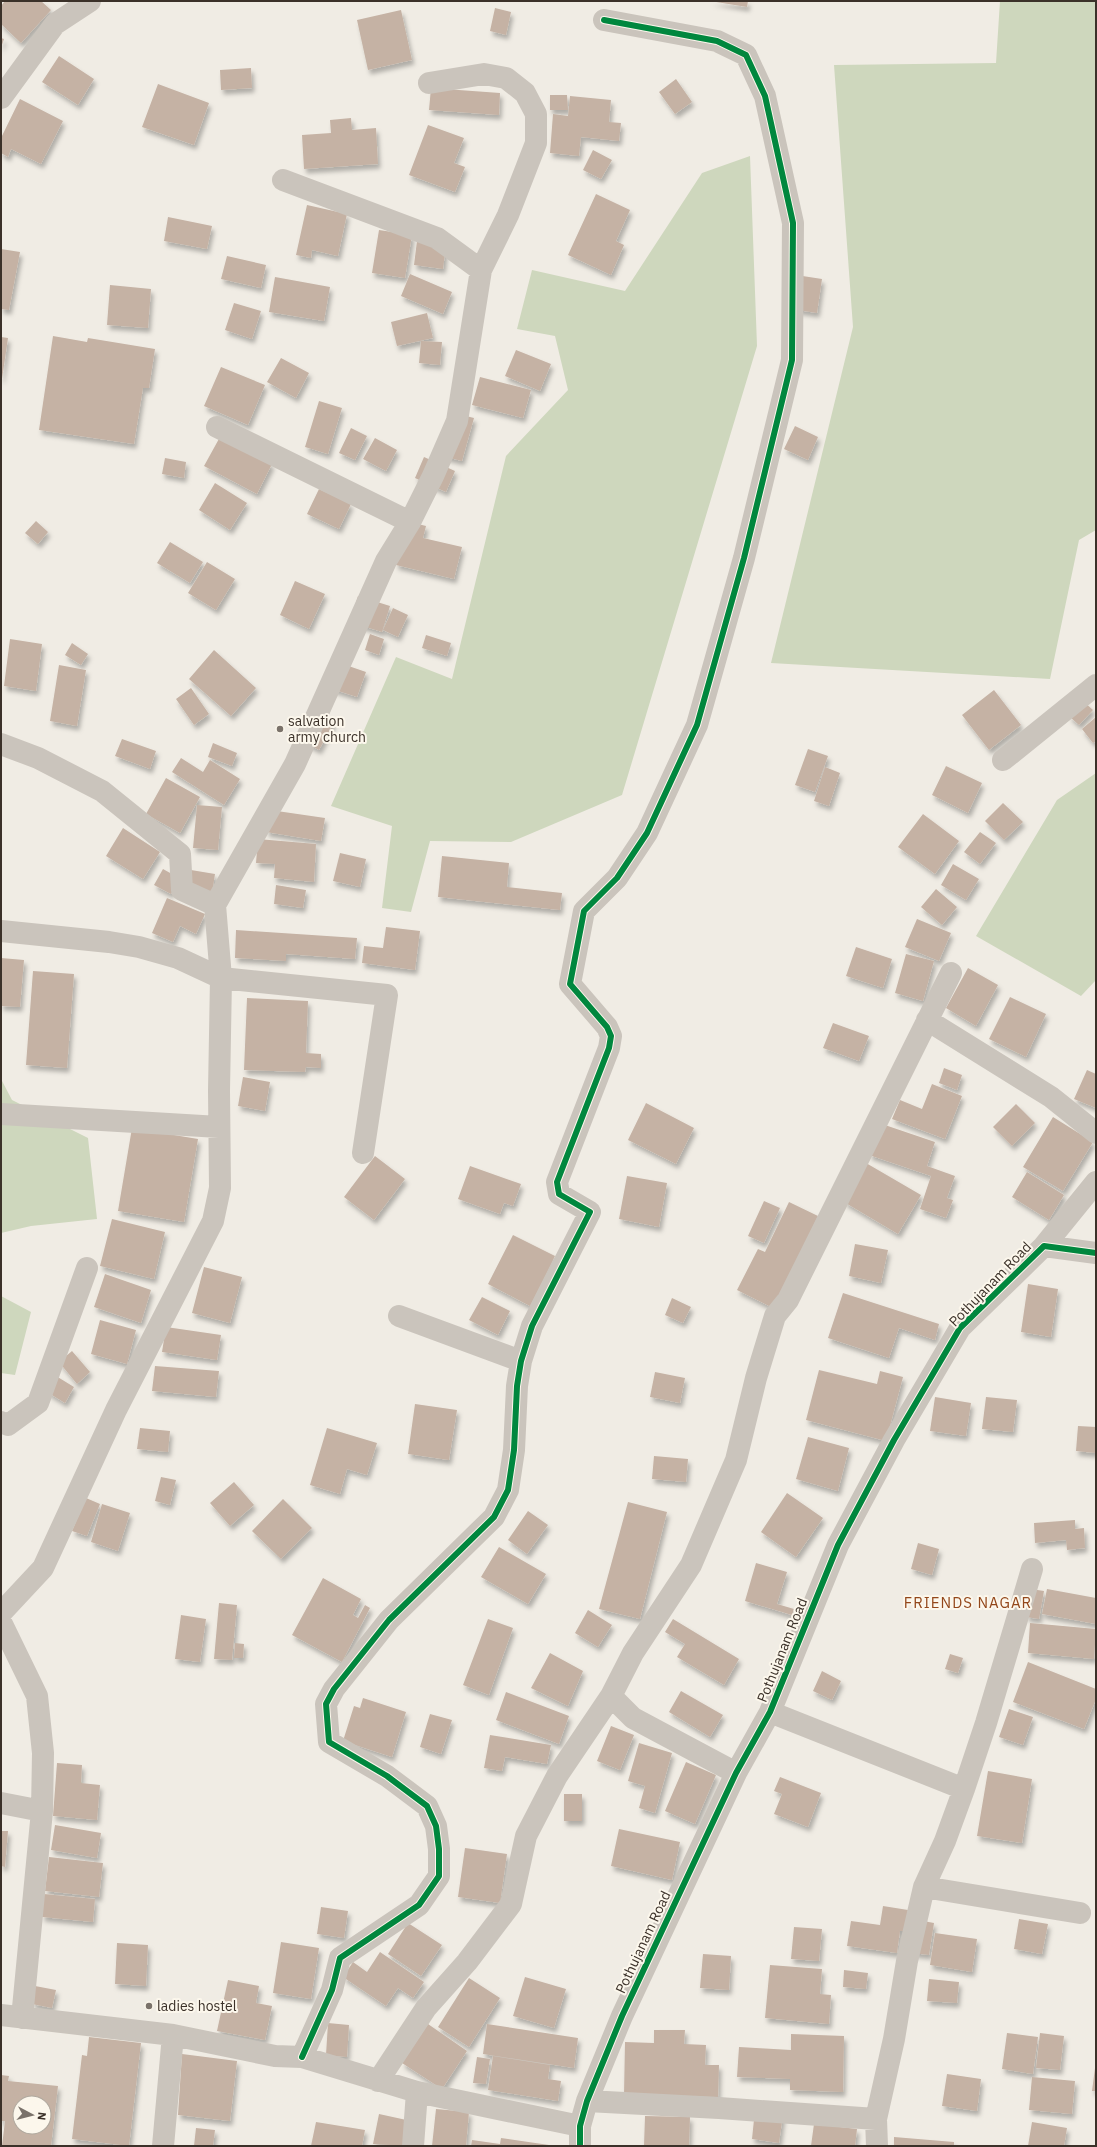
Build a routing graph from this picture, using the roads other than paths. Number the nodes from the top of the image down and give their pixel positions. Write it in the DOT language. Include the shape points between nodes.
graph roads {
  1 [pos="90,1"];
  2 [pos="604,20"];
  3 [pos="428,82"];
  4 [pos="1,98"];
  5 [pos="283,180"];
  6 [pos="481,270"];
  7 [pos="217,427"];
  8 [pos="410,522"];
  9 [pos="1096,685"];
  10 [pos="1,744"];
  11 [pos="1003,760"];
  12 [pos="215,905"];
  13 [pos="1,931"];
  14 [pos="951,973"];
  15 [pos="221,978"];
  16 [pos="926,1020"];
  17 [pos="1,1114"];
  18 [pos="219,1127"];
  19 [pos="1096,1133"];
  20 [pos="363,1153"];
  21 [pos="1096,1182"];
  22 [pos="1044,1246"];
  23 [pos="1096,1253"];
  24 [pos="87,1268"];
  25 [pos="399,1316"];
  26 [pos="521,1361"];
  27 [pos="1,1422"];
  28 [pos="1032,1569"];
  29 [pos="1,1613"];
  30 [pos="1,1622"];
  31 [pos="611,1696"];
  32 [pos="770,1712"];
  33 [pos="736,1773"];
  34 [pos="964,1789"];
  35 [pos="1,1803"];
  36 [pos="42,1811"];
  37 [pos="924,1887"];
  38 [pos="1080,1913"];
  39 [pos="11,2016"];
  40 [pos="173,2036"];
  41 [pos="302,2057"];
  42 [pos="378,2081"];
  43 [pos="417,2092"];
  44 [pos="587,2101"];
  45 [pos="876,2119"];
  46 [pos="580,2136"];
  47 [pos="163,2146"];
  48 [pos="413,2146"];
  49 [pos="877,2146"];
  1 -- 4 [label="street" via="55,24"];
  2 -- 26 [label="street" via="717,41 746,55 765,96 793,224 792,360 744,558 697,725 647,833 617,878 584,911 570,984 607,1027 611,1036 609,1048 557,1182 559,1194 590,1212 532,1326"];
  3 -- 6 [label="street" via="484,74 506,78 525,93 536,114 536,143 508,215"];
  5 -- 6 [label="street" via="437,238"];
  6 -- 8 [label="street" via="457,421 434,476"];
  7 -- 8 [label="street"];
  8 -- 12 [label="street" via="386,561 295,764"];
  9 -- 11 [label="street"];
  10 -- 12 [label="street" via="38,758 102,791 180,854 182,890"];
  12 -- 15 [label="street"];
  13 -- 15 [label="street" via="139,947 178,958"];
  14 -- 16 [label="street"];
  15 -- 18 [label="street"];
  15 -- 20 [label="street" via="387,995"];
  16 -- 19 [label="street" via="1051,1097"];
  16 -- 31 [label="street" via="788,1300 775,1316 756,1378 736,1460 691,1565 633,1653"];
  17 -- 18 [label="street"];
  18 -- 29 [label="street" via="220,1188 213,1221 116,1410 43,1568"];
  21 -- 22 [label="street"];
  22 -- 23 [label="street, Pothujanam Road"];
  22 -- 32 [label="street, Pothujanam Road" via="960,1328 917,1401 838,1545"];
  24 -- 27 [label="street" via="38,1403 8,1425"];
  25 -- 26 [label="street"];
  26 -- 41 [label="street" via="508,1490 494,1517 389,1620 334,1689 326,1704 329,1742 387,1776 427,1806 436,1826 439,1849 438,1876 419,1905 340,1958 332,1990"];
  28 -- 34 [label="street"];
  30 -- 36 [label="street" via="37,1696 43,1753"];
  31 -- 33 [label="street" via="633,1718"];
  31 -- 42 [label="street" via="557,1776 526,1836 511,1904 467,1962 426,2008"];
  32 -- 33 [label="street, Pothujanam Road"];
  32 -- 34 [label="street"];
  33 -- 44 [label="street, Pothujanam Road" via="622,2016"];
  34 -- 37 [label="street"];
  35 -- 36 [label="street"];
  36 -- 39 [label="street"];
  37 -- 38 [label="street"];
  37 -- 45 [label="street"];
  39 -- 40 [label="street"];
  40 -- 41 [label="street" via="275,2056"];
  40 -- 47 [label="street"];
  41 -- 42 [label="street"];
  42 -- 43 [label="street"];
  43 -- 46 [label="street"];
  43 -- 48 [label="street"];
  44 -- 45 [label="street"];
  44 -- 46 [label="street, Pothujanam Road"];
  45 -- 49 [label="street"];
}
